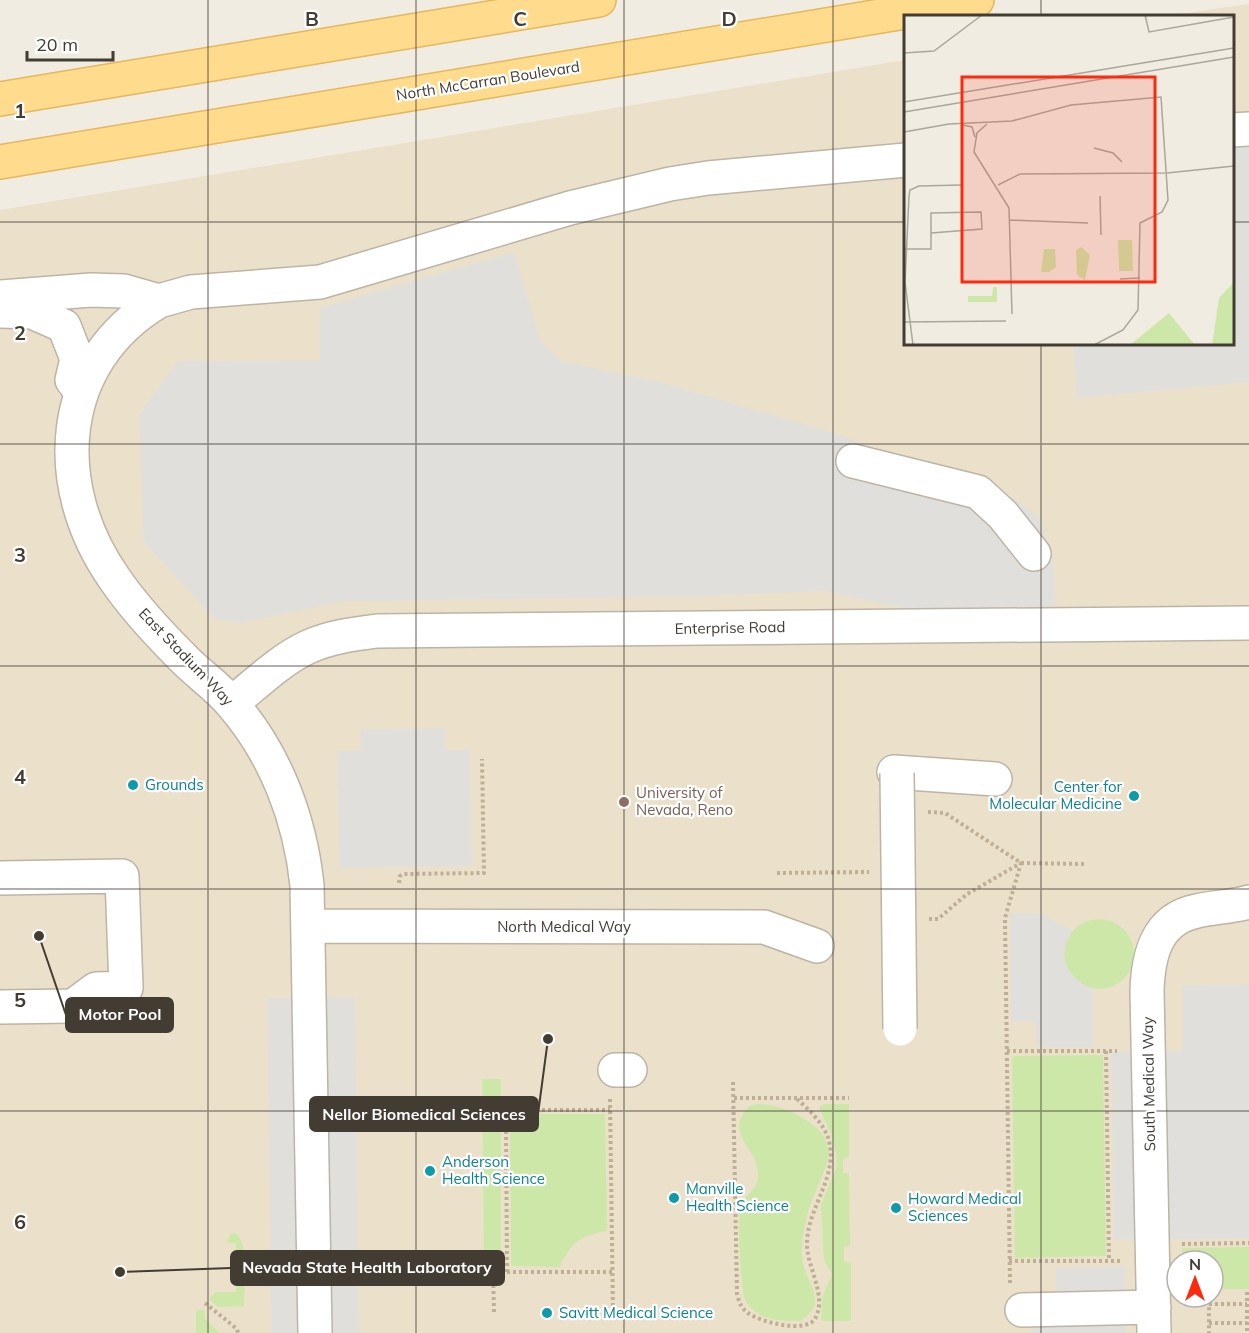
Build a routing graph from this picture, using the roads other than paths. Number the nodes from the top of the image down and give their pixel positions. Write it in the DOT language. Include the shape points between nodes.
graph roads {
  1 [pos="599,0"];
  2 [pos="977,0"];
  3 [pos="0,99"];
  4 [pos="1249,129"];
  5 [pos="1234,130"];
  6 [pos="904,160"];
  7 [pos="0,162"];
  8 [pos="0,297"];
  9 [pos="159,301"];
  10 [pos="0,311"];
  11 [pos="81,392"];
  12 [pos="854,461"];
  13 [pos="1034,554"];
  14 [pos="1249,623"];
  15 [pos="232,703"];
  16 [pos="995,779"];
  17 [pos="0,878"];
  18 [pos="1249,902"];
  19 [pos="308,926"];
  20 [pos="817,946"];
  21 [pos="0,1007"];
  22 [pos="900,1029"];
  23 [pos="1016,1302"];
  24 [pos="1154,1320"];
  25 [pos="315,1333"];
  1 -- 3 [label="main road"];
  2 -- 7 [label="main road, North McCarran Boulevard"];
  4 -- 5 [label="street"];
  6 -- 9 [label="street, East Stadium Way" via="669,184 570,208 320,282 191,292"];
  8 -- 9 [label="street" via="91,290 124,291"];
  9 -- 11 [label="street, East Stadium Way" via="113,336"];
  10 -- 11 [label="street" via="33,312 64,326 77,359 72,380"];
  11 -- 15 [label="street, East Stadium Way" via="71,451 83,520 114,578 182,658"];
  12 -- 13 [label="street" via="978,492 1003,515"];
  14 -- 15 [label="street, Enterprise Road" via="377,631 340,636 307,648"];
  15 -- 19 [label="street, East Stadium Way" via="285,790 296,821 303,851"];
  16 -- 22 [label="street, bridge" via="895,773"];
  17 -- 21 [label="street" via="122,876 126,988 96,989 73,1006"];
  18 -- 24 [label="street, South Medical Way" via="1194,911 1176,920 1151,950 1147,992"];
  19 -- 20 [label="street, North Medical Way" via="764,927"];
  19 -- 25 [label="street, East Stadium Way"];
  23 -- 24 [label="street"];
}
